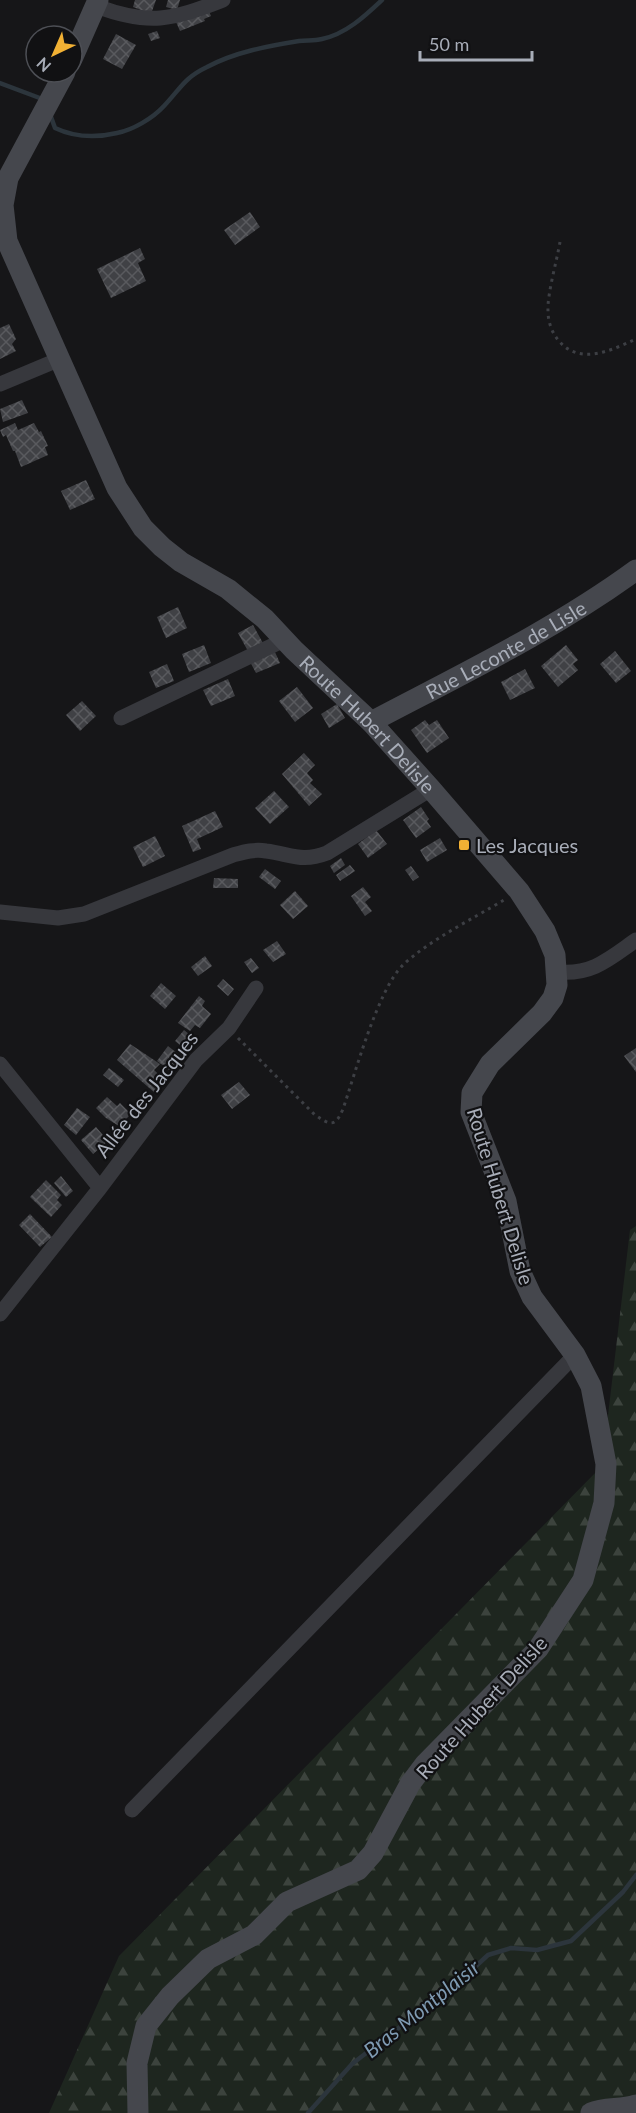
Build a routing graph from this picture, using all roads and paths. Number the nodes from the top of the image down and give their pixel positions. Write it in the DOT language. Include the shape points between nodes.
graph roads {
  1 [pos="224,0"];
  2 [pos="97,3"];
  3 [pos="84,32"];
  4 [pos="59,84"];
  5 [pos="560,242"];
  6 [pos="636,339"];
  7 [pos="60,359"];
  8 [pos="0,384"];
  9 [pos="636,570"];
  10 [pos="284,640"];
  11 [pos="121,718"];
  12 [pos="371,722"];
  13 [pos="431,789"];
  14 [pos="519,891"];
  15 [pos="0,912"];
  16 [pos="636,940"];
  17 [pos="558,972"];
  18 [pos="256,988"];
  19 [pos="229,1028"];
  20 [pos="0,1064"];
  21 [pos="99,1188"];
  22 [pos="0,1314"];
  23 [pos="575,1355"];
  24 [pos="132,1810"];
  25 [pos="636,2105"];
  26 [pos="138,2113"];
  27 [pos="591,2113"];
  1 -- 2 [label="street" via="186,14 145,19 120,15"];
  2 -- 3 [label="main road"];
  4 -- 7 [label="main road, Route Hubert Delisle" via="8,178 3,205 7,241"];
  5 -- 6 [label="path" via="548,310 552,333 566,350 588,355 610,351"];
  7 -- 8 [label="street"];
  7 -- 10 [label="main road, Route Hubert Delisle" via="117,488 143,528 181,562 247,603"];
  9 -- 12 [label="main road, Rue Leconte de Lisle" via="540,632"];
  10 -- 11 [label="street"];
  10 -- 12 [label="main road, Route Hubert Delisle"];
  12 -- 13 [label="main road, Route Hubert Delisle"];
  13 -- 14 [label="main road, Route Hubert Delisle"];
  13 -- 15 [label="street" via="314,858 248,851 84,914 58,918"];
  14 -- 17 [label="main road, Route Hubert Delisle" via="545,931"];
  14 -- 19 [label="path, Allée des Jacques" via="402,965 390,980 343,1109 333,1123 327,1124 315,1115"];
  16 -- 17 [label="street" via="593,969"];
  17 -- 23 [label="main road, Route Hubert Delisle" via="552,998 542,1013 490,1064 472,1093 471,1112 506,1201 520,1271 532,1297"];
  18 -- 19 [label="street, Allée des Jacques"];
  19 -- 21 [label="street, Allée des Jacques" via="196,1060"];
  20 -- 21 [label="street, Allée des Jacques"];
  21 -- 22 [label="street, Allée des Jacques"];
  23 -- 24 [label="street"];
  23 -- 26 [label="main road, Route Hubert Delisle" via="591,1386 606,1464 604,1503 583,1580 538,1649 425,1764 373,1853 358,1870 287,1902 254,1935 208,1959 146,2025 137,2063"];
  25 -- 27 [label="main road"];
}
